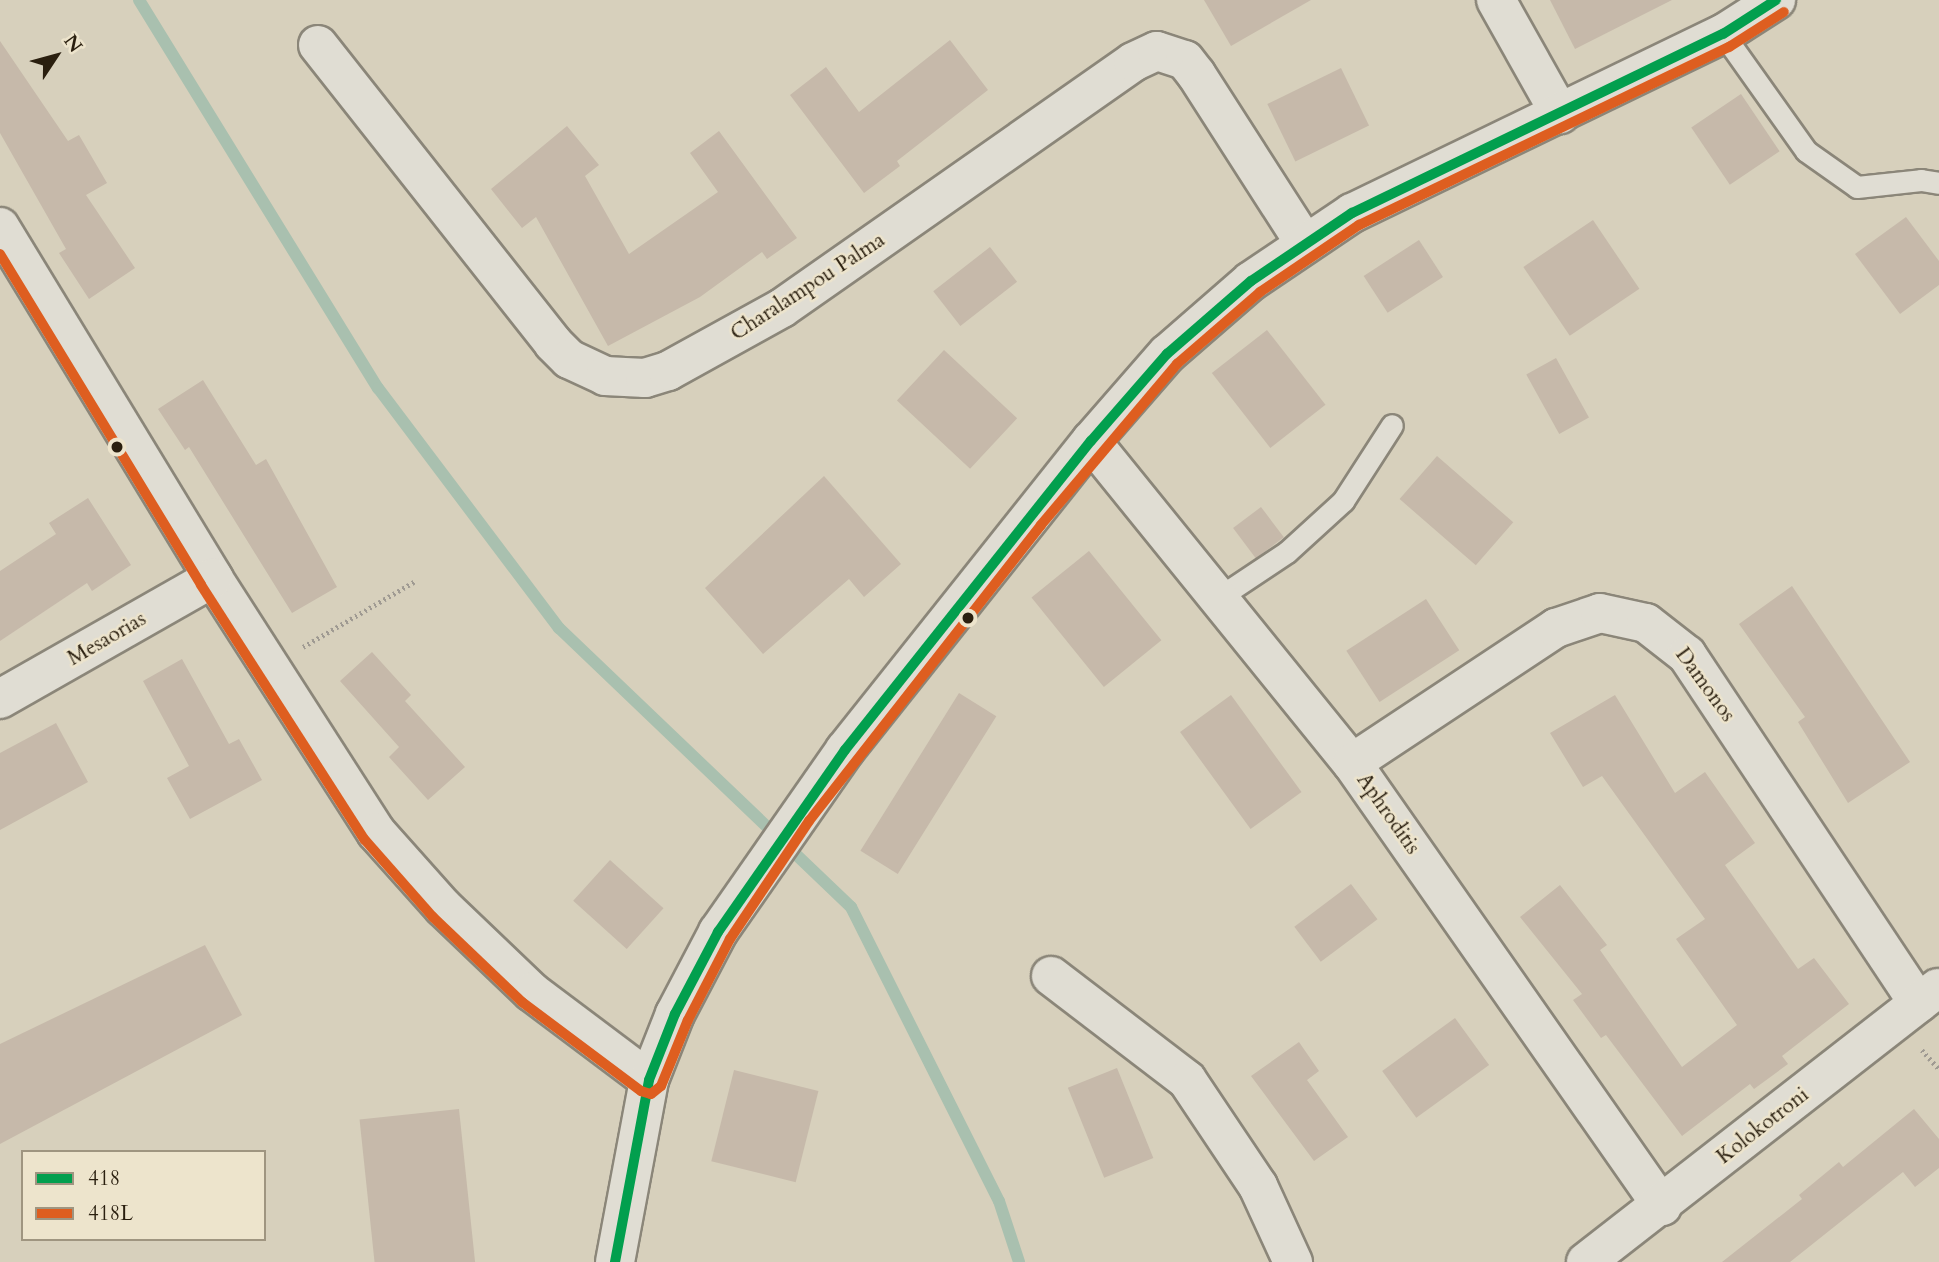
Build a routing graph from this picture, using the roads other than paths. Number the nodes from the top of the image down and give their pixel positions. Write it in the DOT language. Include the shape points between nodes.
graph roads {
  1 [pos="1496,0"];
  2 [pos="1776,0"];
  3 [pos="1723,34"];
  4 [pos="318,45"];
  5 [pos="1560,114"];
  6 [pos="1939,183"];
  7 [pos="0,227"];
  8 [pos="1304,242"];
  9 [pos="11,269"];
  10 [pos="1392,425"];
  11 [pos="1091,441"];
  12 [pos="213,578"];
  13 [pos="1218,598"];
  14 [pos="0,699"];
  15 [pos="1353,763"];
  16 [pos="1051,976"];
  17 [pos="1929,995"];
  18 [pos="649,1080"];
  19 [pos="1662,1206"];
  20 [pos="615,1262"];
  21 [pos="1293,1262"];
  22 [pos="1586,1262"];
  1 -- 5 [label="street"];
  2 -- 3 [label="street"];
  3 -- 5 [label="street"];
  3 -- 6 [label="lane" via="1806,151 1846,180 1857,187 1921,180"];
  4 -- 8 [label="street, Charalampou Palma" via="553,343 569,359 605,376 645,378 668,371 752,326 828,278 1132,62 1157,51 1185,60 1196,74"];
  5 -- 8 [label="street" via="1402,188"];
  7 -- 9 [label="street"];
  8 -- 11 [label="street" via="1167,354"];
  9 -- 12 [label="street"];
  10 -- 13 [label="lane" via="1343,501 1287,552"];
  11 -- 13 [label="street, Aphroditis"];
  11 -- 18 [label="street" via="845,750 718,932 675,1014"];
  12 -- 14 [label="street, Mesaorias"];
  12 -- 18 [label="street" via="376,832 443,907 532,992"];
  13 -- 15 [label="street, Aphroditis"];
  15 -- 17 [label="street, Damonos" via="1566,623 1600,613 1646,623 1687,655"];
  15 -- 19 [label="street, Aphroditis"];
  16 -- 21 [label="street" via="1187,1080 1258,1186"];
  17 -- 19 [label="street, Kolokotroni"];
  18 -- 20 [label="street"];
  19 -- 22 [label="street, Kolokotroni"];
}
